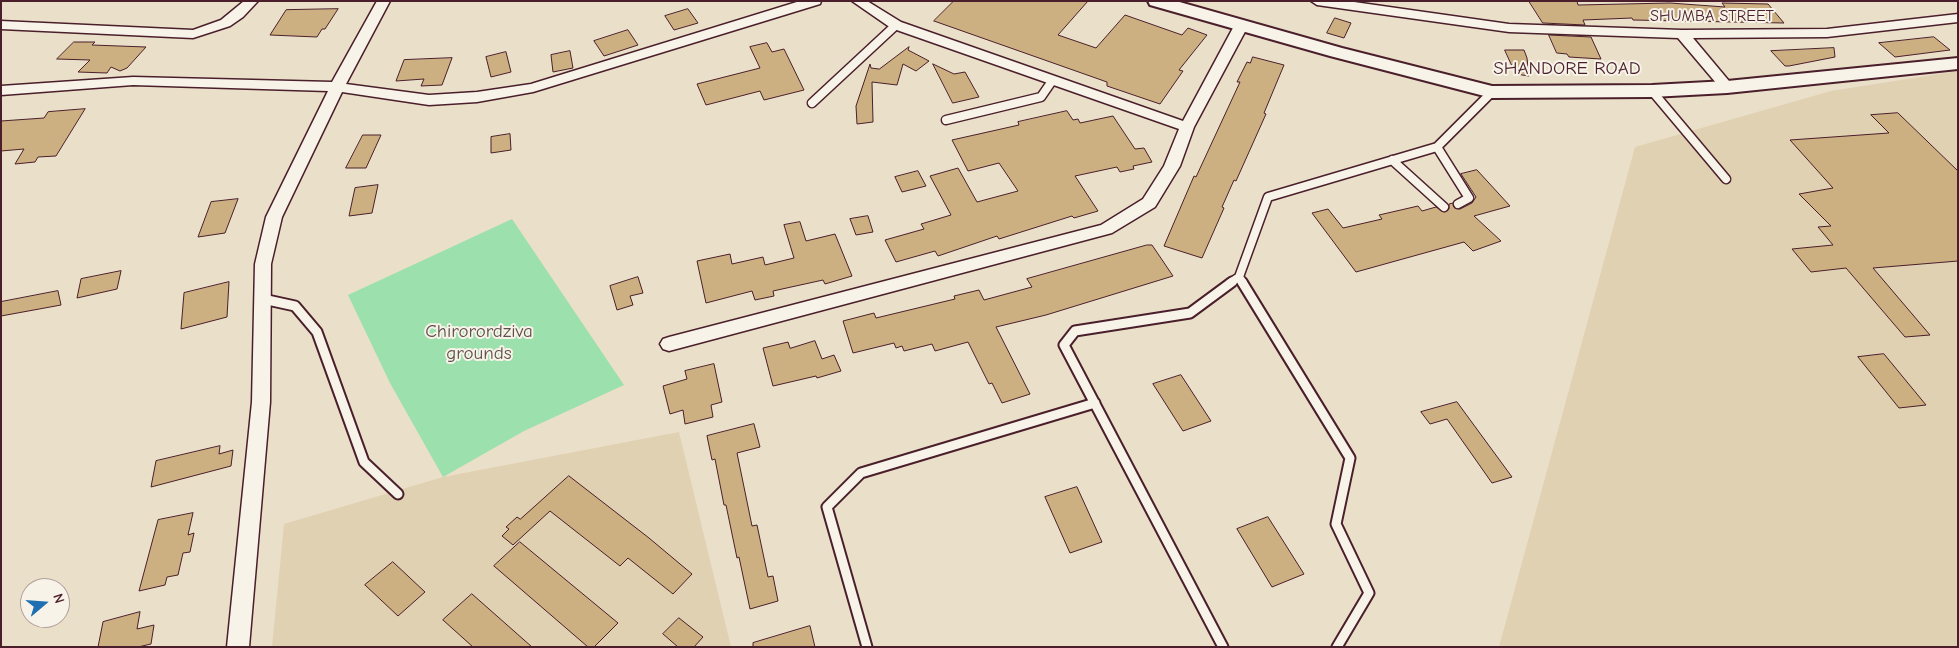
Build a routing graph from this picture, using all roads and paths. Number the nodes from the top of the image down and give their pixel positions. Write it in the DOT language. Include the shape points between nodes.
graph roads {
  1 [pos="252,1"];
  2 [pos="384,1"];
  3 [pos="814,1"];
  4 [pos="858,1"];
  5 [pos="1156,1"];
  6 [pos="1317,1"];
  7 [pos="1958,18"];
  8 [pos="1,25"];
  9 [pos="896,25"];
  10 [pos="1242,26"];
  11 [pos="1682,34"];
  12 [pos="1958,63"];
  13 [pos="1052,81"];
  14 [pos="337,87"];
  15 [pos="1727,87"];
  16 [pos="1,91"];
  17 [pos="1652,91"];
  18 [pos="1492,92"];
  19 [pos="812,104"];
  20 [pos="946,120"];
  21 [pos="1188,127"];
  22 [pos="1437,147"];
  23 [pos="1392,160"];
  24 [pos="1726,179"];
  25 [pos="1458,204"];
  26 [pos="1444,207"];
  27 [pos="1239,277"];
  28 [pos="262,299"];
  29 [pos="669,344"];
  30 [pos="1095,403"];
  31 [pos="398,494"];
  32 [pos="238,647"];
  33 [pos="867,647"];
  34 [pos="1223,647"];
  35 [pos="1337,647"];
  1 -- 8 [label="street" via="238,17 215,29 193,34"];
  2 -- 14 [label="street"];
  3 -- 14 [label="street" via="533,88 477,97 429,100"];
  4 -- 9 [label="street"];
  5 -- 10 [label="street, SHANDORE ROAD"];
  6 -- 11 [label="street, SHUMBA STREET" via="1509,28"];
  7 -- 11 [label="street, SHUMBA STREET" via="1827,33"];
  9 -- 13 [label="street"];
  9 -- 19 [label="lane"];
  10 -- 18 [label="street, SHANDORE ROAD"];
  10 -- 21 [label="street"];
  11 -- 15 [label="street"];
  12 -- 15 [label="street, SHANDORE ROAD"];
  13 -- 20 [label="lane" via="1041,97"];
  13 -- 21 [label="street"];
  14 -- 16 [label="street" via="133,81"];
  14 -- 28 [label="street" via="274,217 263,264"];
  15 -- 17 [label="street, SHANDORE ROAD"];
  17 -- 18 [label="street, SHANDORE ROAD"];
  17 -- 24 [label="lane"];
  18 -- 22 [label="lane"];
  21 -- 29 [label="street" via="1172,166 1149,203 1106,229"];
  22 -- 23 [label="lane"];
  22 -- 25 [label="lane" via="1469,198"];
  23 -- 26 [label="lane"];
  23 -- 27 [label="lane" via="1268,196"];
  27 -- 30 [label="lane" via="1190,312 1075,331 1064,344"];
  27 -- 35 [label="lane" via="1350,458 1336,524 1369,593"];
  28 -- 31 [label="lane" via="295,306 317,332 364,462"];
  28 -- 32 [label="street" via="262,402"];
  30 -- 33 [label="lane" via="861,473 828,508"];
  30 -- 34 [label="lane"];
}
